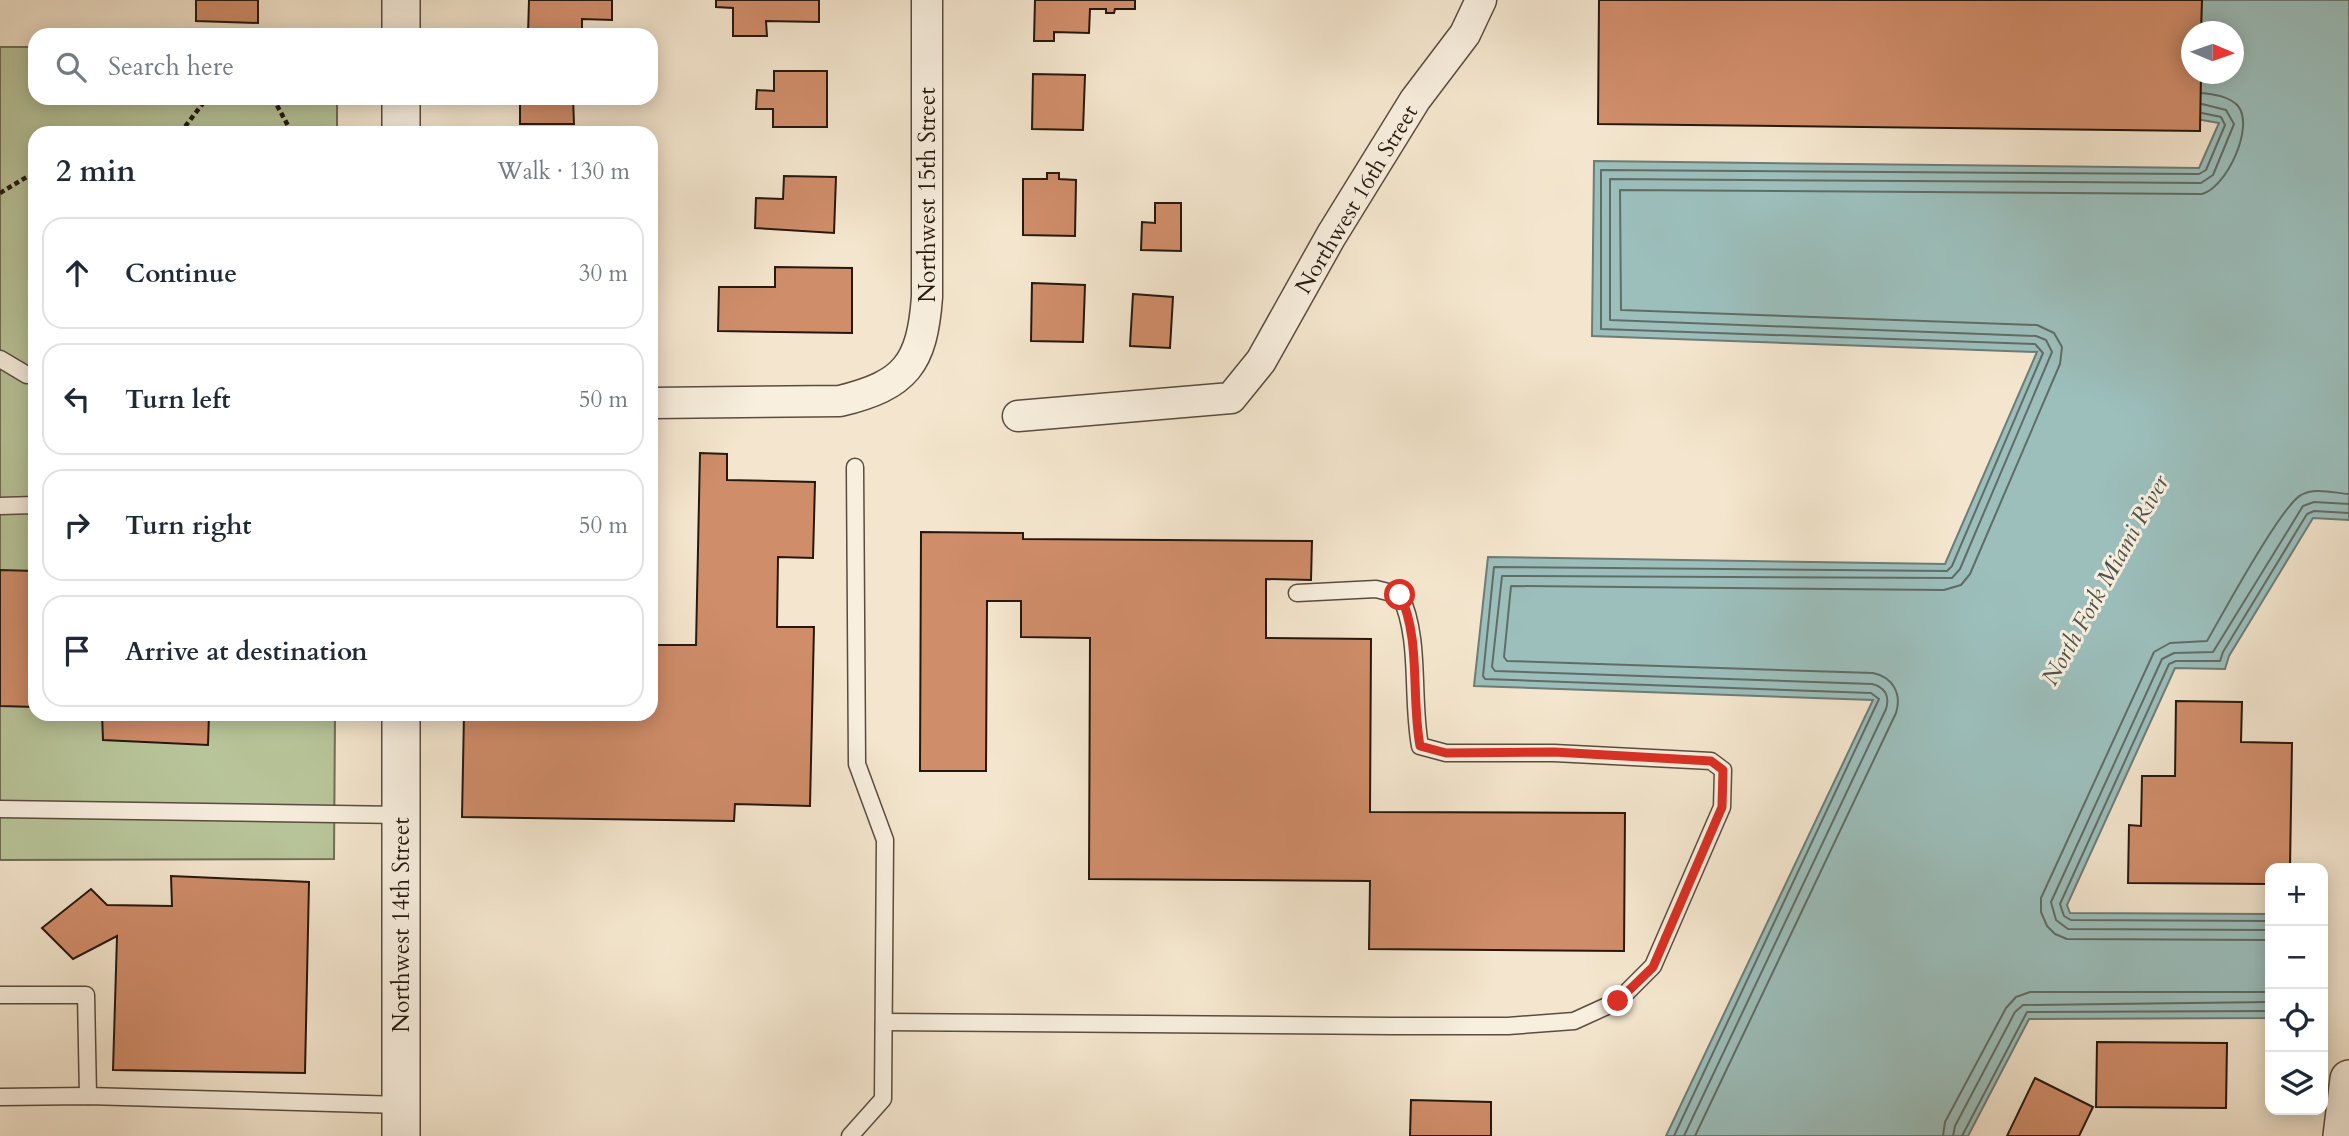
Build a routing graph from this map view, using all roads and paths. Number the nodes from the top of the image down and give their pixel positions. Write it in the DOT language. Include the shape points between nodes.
graph roads {
  1 [pos="401,0"];
  2 [pos="928,0"];
  3 [pos="1481,0"];
  4 [pos="401,28"];
  5 [pos="201,105"];
  6 [pos="277,105"];
  7 [pos="401,105"];
  8 [pos="185,126"];
  9 [pos="288,126"];
  10 [pos="401,126"];
  11 [pos="28,176"];
  12 [pos="1,190"];
  13 [pos="0,359"];
  14 [pos="28,375"];
  15 [pos="658,403"];
  16 [pos="1018,416"];
  17 [pos="855,467"];
  18 [pos="28,505"];
  19 [pos="0,506"];
  20 [pos="1297,593"];
  21 [pos="401,721"];
  22 [pos="0,809"];
  23 [pos="400,815"];
  24 [pos="0,995"];
  25 [pos="884,1022"];
  26 [pos="2349,1079"];
  27 [pos="88,1096"];
  28 [pos="0,1097"];
  29 [pos="401,1121"];
  30 [pos="850,1136"];
  31 [pos="2342,1136"];
  1 -- 4 [label="street"];
  2 -- 15 [label="street, Northwest 15th Street" via="925,324 911,362 894,382 870,394 814,404"];
  3 -- 16 [label="street, Northwest 16th Street" via="1465,34 1415,100 1331,236 1261,361 1231,398"];
  5 -- 8 [label="path"];
  6 -- 9 [label="path"];
  7 -- 10 [label="street"];
  11 -- 12 [label="path"];
  13 -- 14 [label="lane"];
  17 -- 25 [label="lane" via="857,764 885,840"];
  18 -- 19 [label="lane"];
  20 -- 25 [label="lane" via="1376,589 1400,595 1411,617 1414,713 1420,746 1446,753 1554,752 1711,761 1723,770 1722,807 1653,967 1618,1001 1574,1021 1548,1023"];
  21 -- 23 [label="street, Northwest 14th Street"];
  22 -- 23 [label="lane"];
  23 -- 29 [label="street, Northwest 14th Street"];
  24 -- 27 [label="lane" via="86,995"];
  25 -- 30 [label="lane" via="883,1099"];
  26 -- 31 [label="street"];
  27 -- 28 [label="lane"];
  27 -- 29 [label="lane"];
}
